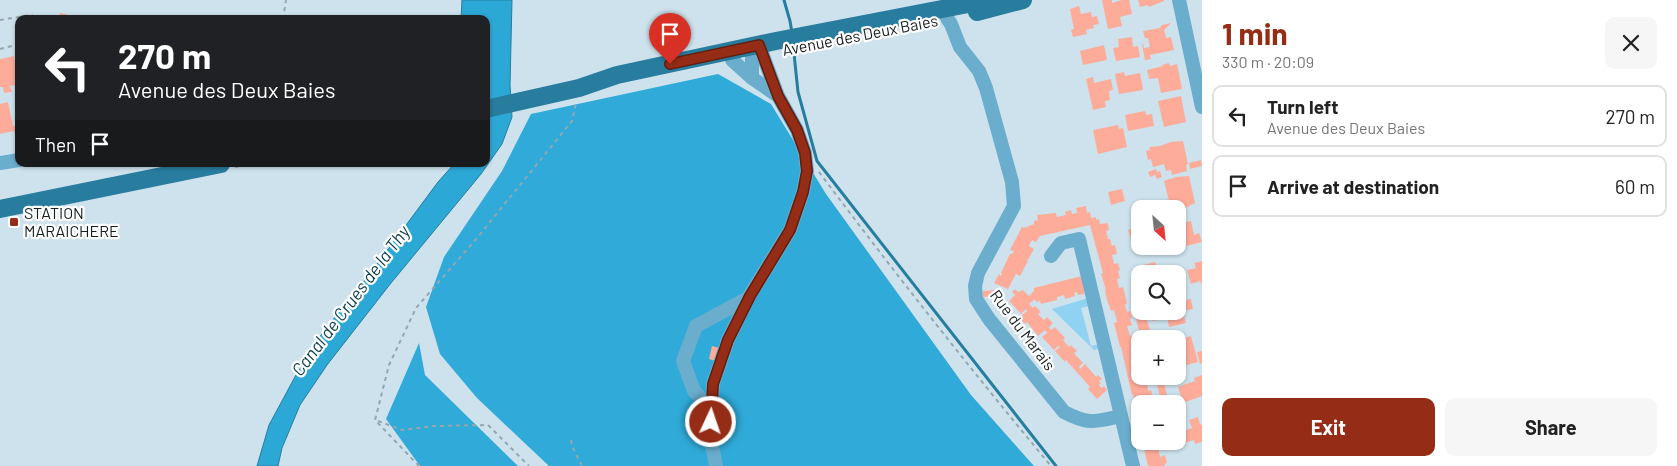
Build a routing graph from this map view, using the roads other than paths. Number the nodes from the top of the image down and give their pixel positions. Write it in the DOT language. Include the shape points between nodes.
graph roads {
  1 [pos="989,0"];
  2 [pos="1022,0"];
  3 [pos="1179,0"];
  4 [pos="946,18"];
  5 [pos="804,41"];
  6 [pos="765,49"];
  7 [pos="732,60"];
  8 [pos="752,78"];
  9 [pos="579,88"];
  10 [pos="778,96"];
  11 [pos="490,108"];
  12 [pos="1202,108"];
  13 [pos="15,161"];
  14 [pos="0,163"];
  15 [pos="206,167"];
  16 [pos="0,209"];
  17 [pos="1051,256"];
  18 [pos="748,298"];
  19 [pos="712,408"];
  20 [pos="1121,416"];
  21 [pos="716,466"];
  22 [pos="1133,466"];
  1 -- 5 [label="main road, Avenue des Deux Baies"];
  2 -- 4 [label="main road, Avenue des Deux Baies"];
  3 -- 12 [label="street"];
  4 -- 5 [label="main road, Avenue des Deux Baies"];
  4 -- 20 [label="street, Rue du Marais" via="952,24 960,47 979,71 1012,182 1014,206 978,273 974,286 976,299 1064,412 1082,421 1094,422"];
  5 -- 6 [label="main road, Avenue des Deux Baies"];
  6 -- 7 [label="main road, Avenue des Deux Baies"];
  6 -- 8 [label="street"];
  6 -- 9 [label="main road, Avenue des Deux Baies" via="617,75"];
  6 -- 10 [label="street"];
  7 -- 8 [label="street"];
  7 -- 9 [label="main road, Avenue des Deux Baies"];
  8 -- 10 [label="street"];
  9 -- 11 [label="main road"];
  10 -- 18 [label="street" via="797,130 807,171 790,230"];
  13 -- 14 [label="street"];
  15 -- 16 [label="main road"];
  17 -- 20 [label="street" via="1061,243 1078,239"];
  18 -- 19 [label="street" via="728,340 713,384"];
  18 -- 19 [label="street" via="696,326 683,361 694,391"];
  19 -- 21 [label="street" via="710,436"];
  20 -- 22 [label="street"];
}
